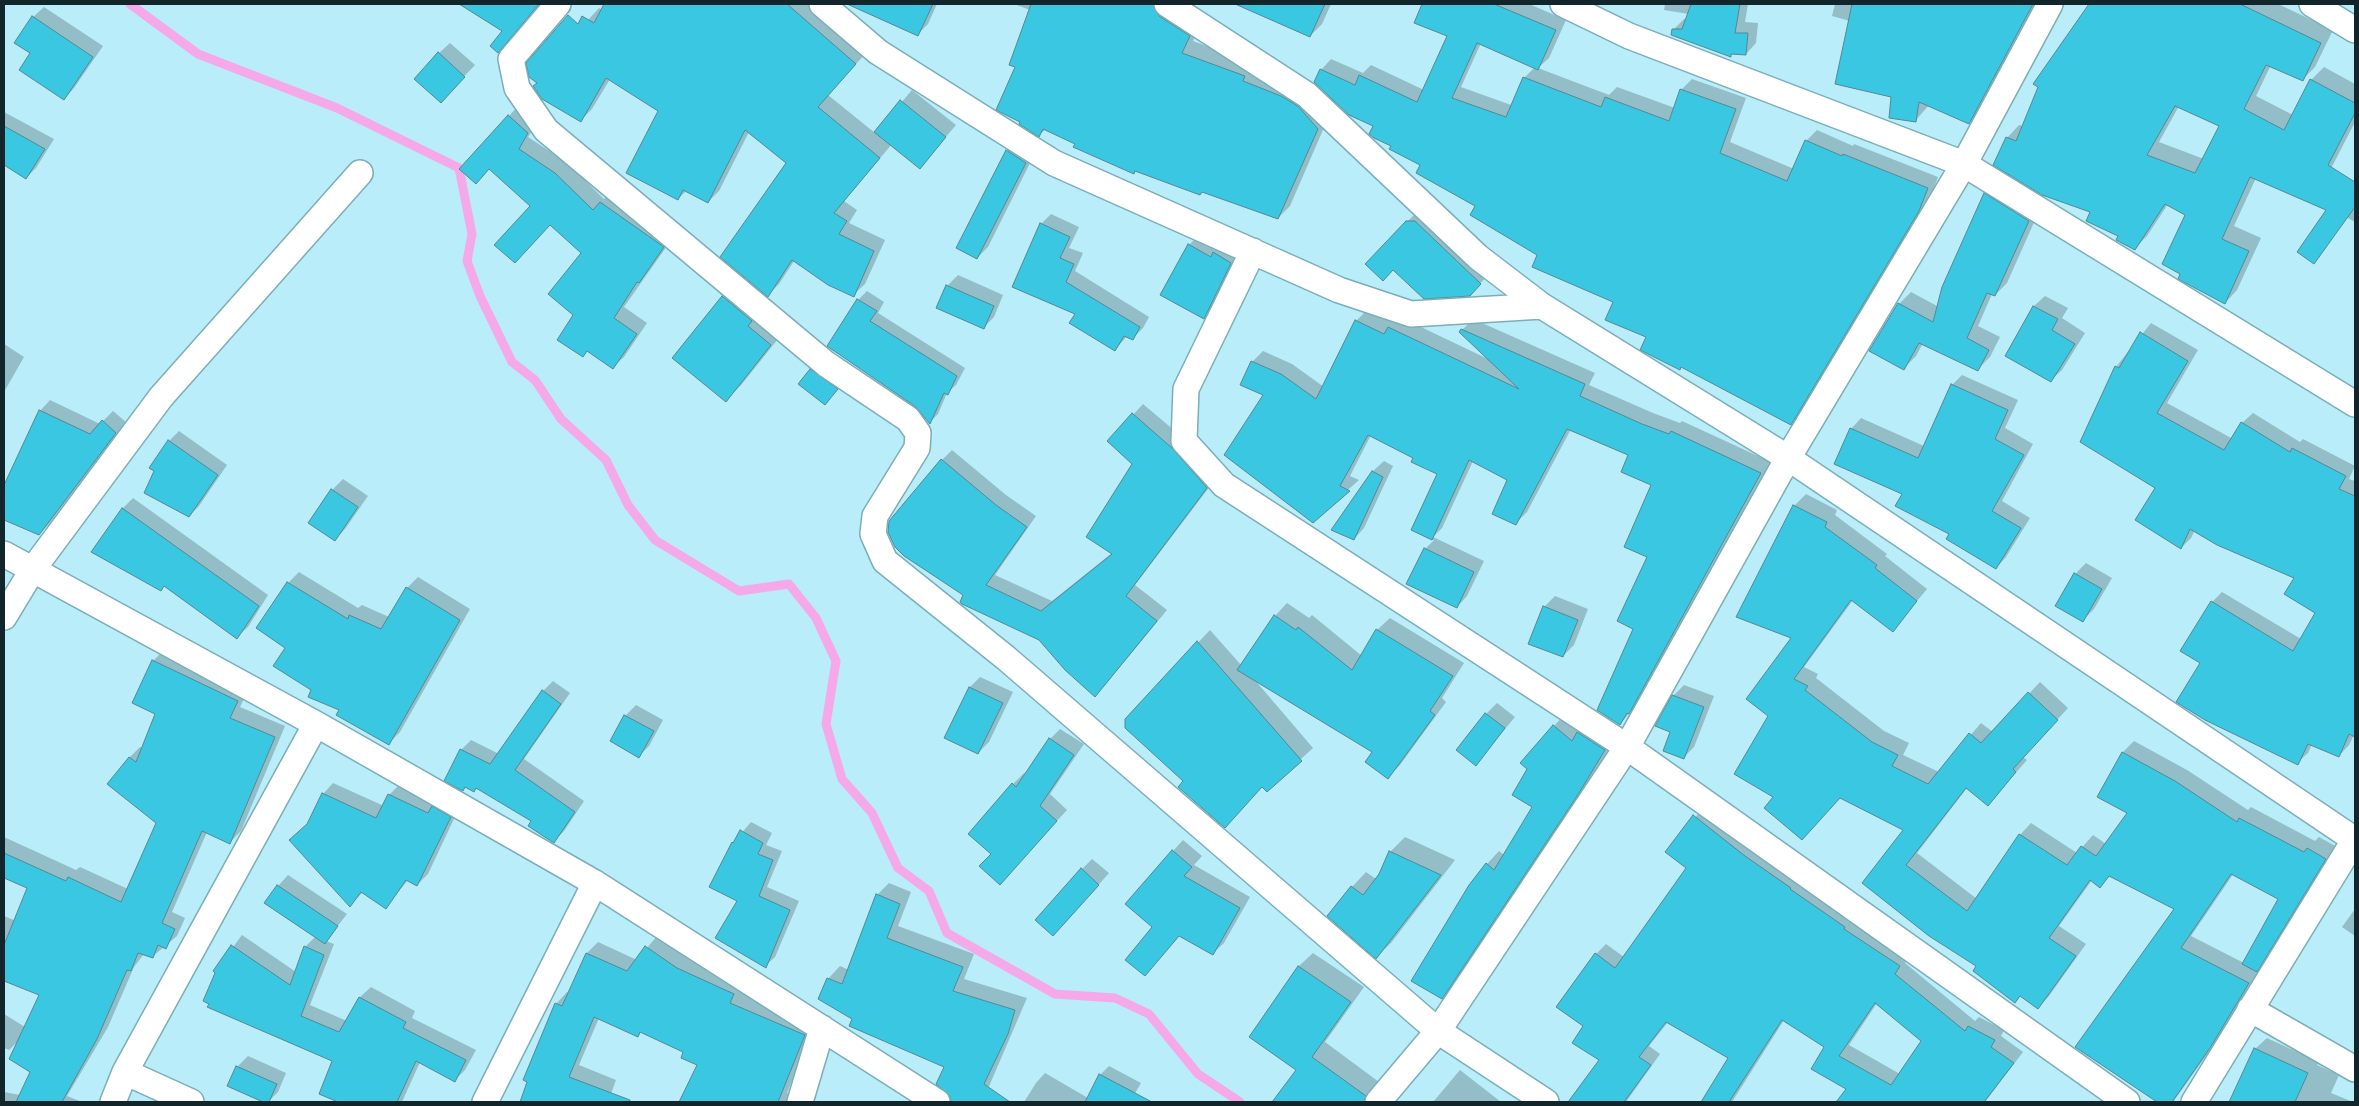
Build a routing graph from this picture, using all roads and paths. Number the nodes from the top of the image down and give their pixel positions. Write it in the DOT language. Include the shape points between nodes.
graph roads {
  1 [pos="558,4"];
  2 [pos="822,4"];
  3 [pos="1166,4"];
  4 [pos="1562,4"];
  5 [pos="2050,4"];
  6 [pos="2312,4"];
  7 [pos="2355,30"];
  8 [pos="1964,164"];
  9 [pos="360,173"];
  10 [pos="1253,251"];
  11 [pos="1542,306"];
  12 [pos="2355,404"];
  13 [pos="1788,458"];
  14 [pos="4,554"];
  15 [pos="33,569"];
  16 [pos="4,617"];
  17 [pos="316,724"];
  18 [pos="1627,747"];
  19 [pos="2355,840"];
  20 [pos="594,882"];
  21 [pos="2250,1009"];
  22 [pos="822,1028"];
  23 [pos="1438,1031"];
  24 [pos="2355,1068"];
  25 [pos="126,1072"];
  26 [pos="113,1102"];
  27 [pos="191,1102"];
  28 [pos="485,1102"];
  29 [pos="800,1102"];
  30 [pos="937,1102"];
  31 [pos="1378,1102"];
  32 [pos="1546,1102"];
  33 [pos="2127,1102"];
  34 [pos="2194,1102"];
  1 -- 23 [label="street" via="512,59 518,88 546,130 826,364 908,419 918,433 917,448 875,516 873,534 885,561 1014,664"];
  2 -- 10 [label="street" via="878,52 1054,163"];
  3 -- 11 [label="street" via="1307,95 1478,257"];
  4 -- 8 [label="street" via="1629,36"];
  5 -- 8 [label="street"];
  6 -- 7 [label="street"];
  8 -- 12 [label="street"];
  8 -- 13 [label="street"];
  9 -- 15 [label="street" via="160,397"];
  10 -- 11 [label="street" via="1339,290 1411,314"];
  10 -- 18 [label="street" via="1186,389 1184,441 1224,485"];
  11 -- 13 [label="street"];
  13 -- 18 [label="street"];
  13 -- 19 [label="street"];
  14 -- 15 [label="street"];
  15 -- 16 [label="street"];
  15 -- 17 [label="street"];
  17 -- 20 [label="street"];
  17 -- 25 [label="street"];
  18 -- 23 [label="street"];
  18 -- 33 [label="street"];
  19 -- 21 [label="street"];
  20 -- 22 [label="street"];
  20 -- 28 [label="street"];
  21 -- 24 [label="street"];
  21 -- 34 [label="street"];
  22 -- 29 [label="street"];
  22 -- 30 [label="street"];
  23 -- 31 [label="street"];
  23 -- 32 [label="street"];
  25 -- 26 [label="street"];
  25 -- 27 [label="street"];
}
